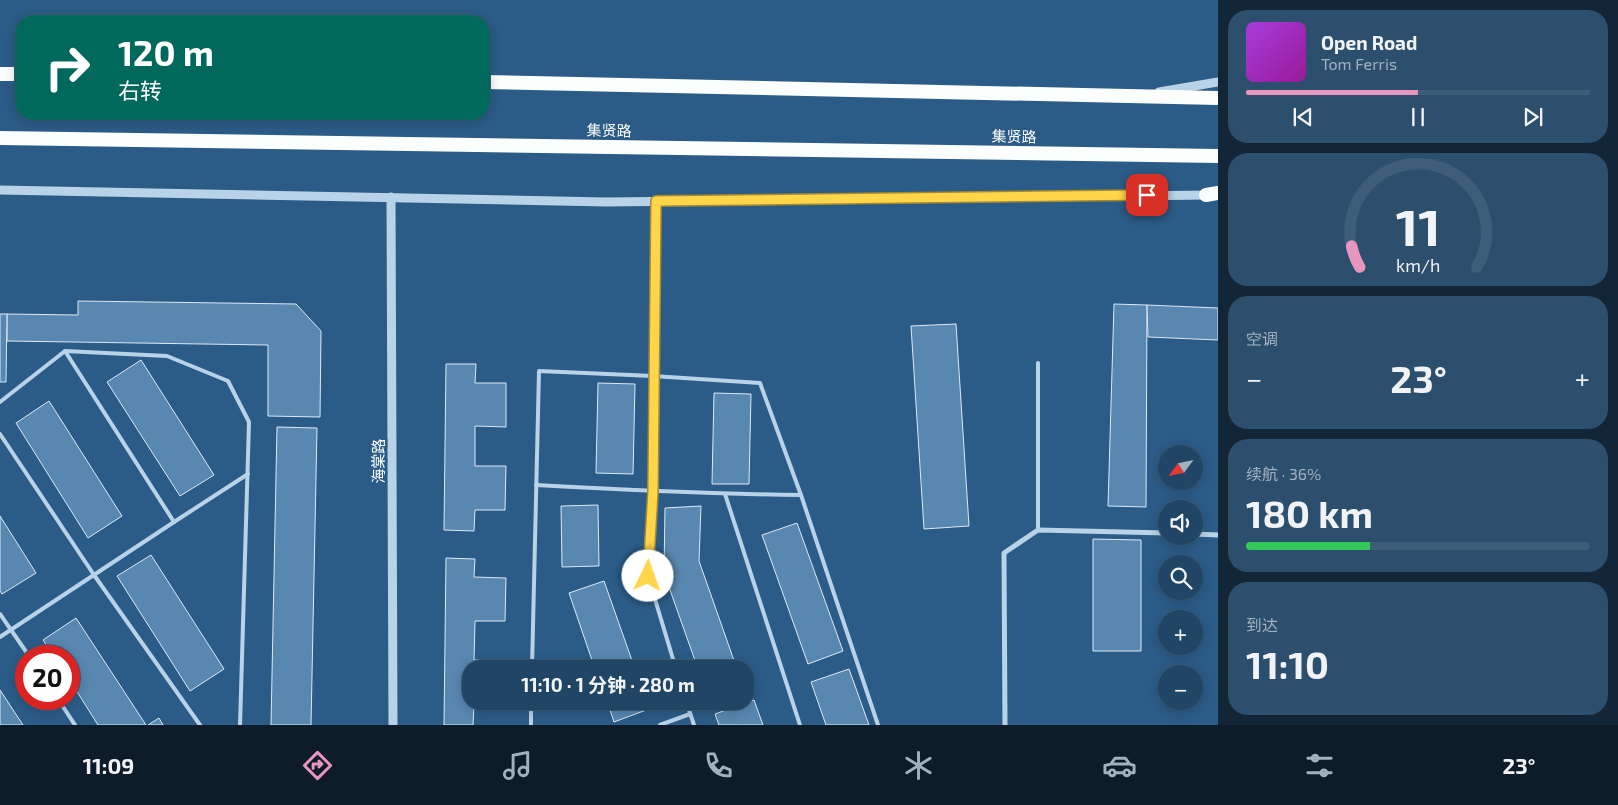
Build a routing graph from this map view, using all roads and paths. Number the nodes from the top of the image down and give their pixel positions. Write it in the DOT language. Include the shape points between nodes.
graph roads {
  1 [pos="0,74"];
  2 [pos="15,74"];
  3 [pos="490,82"];
  4 [pos="1218,82"];
  5 [pos="1132,96"];
  6 [pos="1218,98"];
  7 [pos="0,138"];
  8 [pos="1218,156"];
  9 [pos="0,190"];
  10 [pos="1214,194"];
  11 [pos="391,198"];
  12 [pos="656,201"];
  13 [pos="65,351"];
  14 [pos="1038,362"];
  15 [pos="653,376"];
  16 [pos="0,402"];
  17 [pos="0,434"];
  18 [pos="248,474"];
  19 [pos="536,486"];
  20 [pos="653,491"];
  21 [pos="725,494"];
  22 [pos="801,495"];
  23 [pos="174,522"];
  24 [pos="1038,530"];
  25 [pos="1158,533"];
  26 [pos="1203,534"];
  27 [pos="1218,535"];
  28 [pos="94,575"];
  29 [pos="0,614"];
  30 [pos="10,630"];
  31 [pos="0,636"];
  32 [pos="21,645"];
  33 [pos="532,660"];
  34 [pos="673,660"];
  35 [pos="65,710"];
  36 [pos="531,710"];
  37 [pos="689,710"];
  38 [pos="690,714"];
  39 [pos="75,725"];
  40 [pos="200,725"];
  41 [pos="240,725"];
  42 [pos="393,725"];
  43 [pos="531,725"];
  44 [pos="660,725"];
  45 [pos="694,725"];
  46 [pos="800,725"];
  47 [pos="878,725"];
  48 [pos="1004,725"];
  1 -- 2 [label="highway"];
  3 -- 5 [label="highway"];
  4 -- 5 [label="street"];
  5 -- 6 [label="highway"];
  7 -- 8 [label="highway, 集贤路"];
  9 -- 11 [label="street"];
  10 -- 12 [label="street"];
  11 -- 12 [label="street"];
  11 -- 42 [label="street, 海棠路"];
  12 -- 15 [label="lane"];
  13 -- 16 [label="lane"];
  13 -- 18 [label="lane" via="167,356 228,381 249,422"];
  13 -- 23 [label="lane"];
  14 -- 24 [label="lane"];
  15 -- 19 [label="lane" via="539,371"];
  15 -- 20 [label="lane"];
  15 -- 22 [label="lane" via="760,383"];
  17 -- 28 [label="lane"];
  18 -- 23 [label="lane"];
  18 -- 41 [label="lane"];
  19 -- 20 [label="lane"];
  19 -- 33 [label="lane"];
  20 -- 21 [label="lane"];
  20 -- 34 [label="lane" via="648,576"];
  21 -- 22 [label="lane"];
  21 -- 46 [label="lane"];
  22 -- 47 [label="lane"];
  23 -- 28 [label="lane"];
  24 -- 25 [label="street"];
  24 -- 48 [label="street" via="1004,553"];
  26 -- 27 [label="street"];
  28 -- 30 [label="lane"];
  28 -- 40 [label="lane"];
  29 -- 30 [label="lane"];
  30 -- 31 [label="lane"];
  30 -- 32 [label="lane"];
  35 -- 39 [label="lane"];
  36 -- 43 [label="lane"];
  37 -- 38 [label="lane"];
  38 -- 44 [label="lane"];
  38 -- 45 [label="lane"];
}
